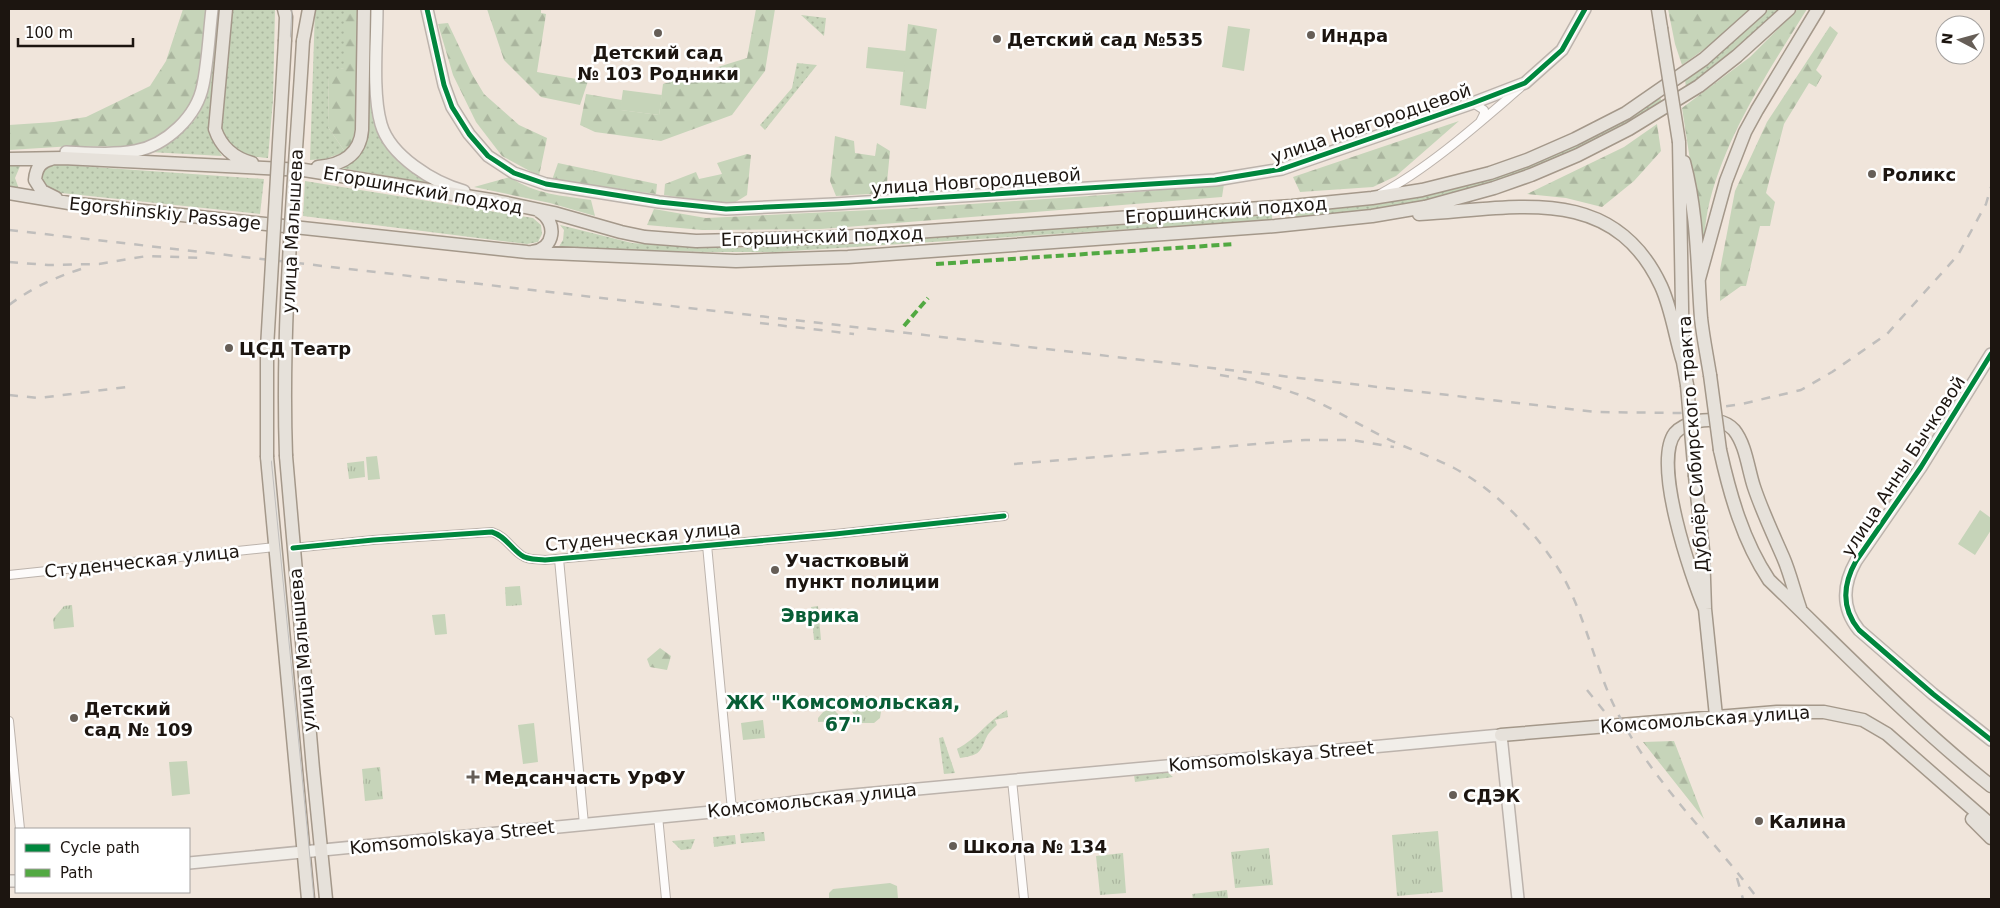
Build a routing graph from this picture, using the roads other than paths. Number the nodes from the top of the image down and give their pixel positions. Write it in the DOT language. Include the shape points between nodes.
graph roads {
  1 [pos="212,9"];
  2 [pos="226,9"];
  3 [pos="304,9"];
  4 [pos="309,9"];
  5 [pos="364,9"];
  6 [pos="377,9"];
  7 [pos="427,9"];
  8 [pos="1585,9"];
  9 [pos="1658,9"];
  10 [pos="1759,9"];
  11 [pos="1789,9"];
  12 [pos="1818,9"];
  13 [pos="285,11"];
  14 [pos="303,39"];
  15 [pos="1525,83"];
  16 [pos="1473,103"];
  17 [pos="1480,123"];
  18 [pos="1679,142"];
  19 [pos="63,158"];
  20 [pos="9,159"];
  21 [pos="266,167"];
  22 [pos="304,170"];
  23 [pos="9,193"];
  24 [pos="1372,198"];
  25 [pos="497,201"];
  26 [pos="69,204"];
  27 [pos="533,208"];
  28 [pos="1372,216"];
  29 [pos="527,252"];
  30 [pos="1700,279"];
  31 [pos="1991,354"];
  32 [pos="1684,362"];
  33 [pos="1004,516"];
  34 [pos="707,545"];
  35 [pos="275,547"];
  36 [pos="293,548"];
  37 [pos="559,558"];
  38 [pos="9,575"];
  39 [pos="1705,609"];
  40 [pos="1800,610"];
  41 [pos="1716,716"];
  42 [pos="1852,717"];
  43 [pos="9,721"];
  44 [pos="1501,735"];
  45 [pos="1991,740"];
  46 [pos="1012,780"];
  47 [pos="1988,781"];
  48 [pos="732,810"];
  49 [pos="658,816"];
  50 [pos="584,824"];
  51 [pos="1991,825"];
  52 [pos="20,828"];
  53 [pos="1991,838"];
  54 [pos="321,850"];
  55 [pos="304,852"];
  56 [pos="190,863"];
  57 [pos="308,899"];
  58 [pos="326,899"];
  59 [pos="666,899"];
  60 [pos="1024,899"];
  61 [pos="1518,899"];
  1 -- 20 [label="street" via="200,95 191,113 174,131 136,151 37,153"];
  2 -- 21 [label="main road" via="215,129 234,156"];
  3 -- 14 [label="street"];
  4 -- 14 [label="main road, улица Малышева"];
  5 -- 22 [label="main road" via="360,142 341,163"];
  6 -- 25 [label="street" via="378,105 383,130 399,152 429,176 454,188"];
  7 -- 16 [label="street, улица Новгородцевой" via="452,107 488,156 514,173 546,184 706,208 753,209 1232,178 1292,166"];
  8 -- 15 [label="street, улица Новгородцевой" via="1562,50"];
  9 -- 18 [label="main road, Дублёр Сибирского тракта, bridge"];
  10 -- 24 [label="main road, Егоршинский подход" via="1704,59 1626,113 1575,139 1490,173 1422,190"];
  11 -- 28 [label="main road" via="1699,86 1629,129 1578,155 1512,181 1447,201"];
  12 -- 30 [label="main road, Дублёр Сибирского тракта" via="1745,132 1719,203"];
  13 -- 35 [label="main road, улица Малышева, bridge" via="266,348 267,457"];
  14 -- 36 [label="main road, улица Малышева, bridge" via="285,348 286,456"];
  15 -- 16 [label="street, улица Новгородцевой"];
  15 -- 17 [label="street"];
  16 -- 17 [label="street" via="1484,110"];
  17 -- 24 [label="street" via="1399,184"];
  18 -- 30 [label="main road, Дублёр Сибирского тракта" via="1690,184"];
  18 -- 32 [label="main road, Дублёр Сибирского тракта"];
  19 -- 20 [label="main road, Егоршинский подход"];
  19 -- 21 [label="main road, Егоршинский подход"];
  19 -- 26 [label="main road" via="41,164 36,180 42,191"];
  21 -- 22 [label="main road, Егоршинский подход"];
  22 -- 25 [label="main road, Егоршинский подход"];
  23 -- 26 [label="main road, Egorshinskiy Passage"];
  24 -- 27 [label="main road, Егоршинский подход" via="934,231 696,241 629,234"];
  25 -- 27 [label="main road, Егоршинский подход"];
  26 -- 29 [label="main road, Egorshinskiy Passage"];
  27 -- 29 [label="main road" via="547,216 552,233 545,246"];
  28 -- 29 [label="main road, Egorshinskiy Passage" via="1275,226 807,259 704,260"];
  28 -- 32 [label="main road" via="1550,207 1601,220 1624,234 1661,285"];
  30 -- 40 [label="main road, Дублёр Сибирского тракта, bridge" via="1701,320 1729,492 1759,564"];
  31 -- 45 [label="street, улица Анны Бычковой" via="1921,467 1856,561 1848,576 1846,592 1850,615 1859,630"];
  32 -- 39 [label="main road, Дублёр Сибирского тракта, bridge" via="1703,550"];
  33 -- 34 [label="street, Студенческая улица"];
  34 -- 37 [label="street, Студенческая улица"];
  34 -- 48 [label="street"];
  35 -- 38 [label="street, Студенческая улица"];
  35 -- 55 [label="main road, улица Малышева"];
  36 -- 37 [label="street, Студенческая улица" via="492,532 525,557"];
  36 -- 54 [label="main road, улица Малышева"];
  37 -- 50 [label="street"];
  39 -- 40 [label="main road" via="1680,535 1667,458 1675,433 1697,421 1709,420 1719,421 1734,430 1745,452 1754,486 1784,559"];
  39 -- 41 [label="main road, Дублёр Сибирского тракта"];
  40 -- 47 [label="main road" via="1956,758"];
  41 -- 42 [label="main road, Комсомольская улица" via="1812,712"];
  41 -- 44 [label="main road, Комсомольская улица"];
  42 -- 51 [label="main road, Комсомольская улица" via="1864,720 1887,734"];
  42 -- 53 [label="main road" via="1886,741"];
  43 -- 52 [label="street"];
  44 -- 46 [label="street, Komsomolskaya Street"];
  44 -- 61 [label="street"];
  46 -- 48 [label="street, Комсомольская улица"];
  46 -- 60 [label="street"];
  48 -- 49 [label="street, Комсомольская улица"];
  49 -- 50 [label="street, Комсомольская улица"];
  49 -- 59 [label="street"];
  50 -- 54 [label="street, Komsomolskaya Street"];
  54 -- 55 [label="street"];
  54 -- 58 [label="main road, улица Малышева"];
  55 -- 56 [label="street"];
  55 -- 57 [label="main road, улица Малышева"];
}
